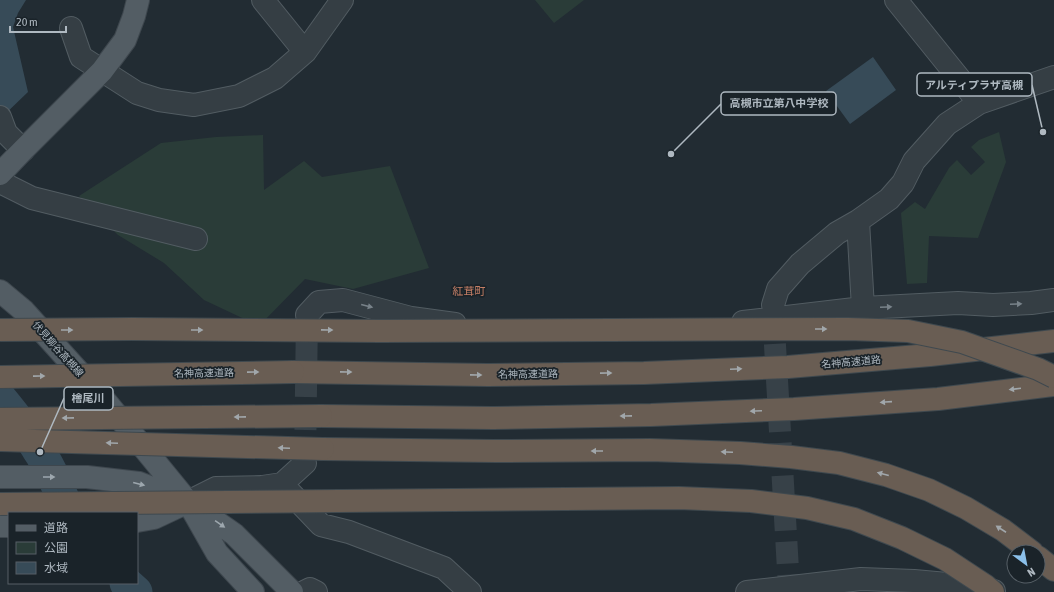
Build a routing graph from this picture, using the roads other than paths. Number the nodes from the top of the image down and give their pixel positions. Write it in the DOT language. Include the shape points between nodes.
graph roads {
  1 [pos="138,0"];
  2 [pos="263,0"];
  3 [pos="342,0"];
  4 [pos="896,0"];
  5 [pos="71,28"];
  6 [pos="305,52"];
  7 [pos="102,71"];
  8 [pos="1054,77"];
  9 [pos="980,103"];
  10 [pos="0,117"];
  11 [pos="23,150"];
  12 [pos="0,174"];
  13 [pos="0,180"];
  14 [pos="858,221"];
  15 [pos="196,239"];
  16 [pos="0,291"];
  17 [pos="1054,300"];
  18 [pos="773,305"];
  19 [pos="863,308"];
  20 [pos="306,315"];
  21 [pos="0,330"];
  22 [pos="1054,341"];
  23 [pos="0,377"];
  24 [pos="1054,377"];
  25 [pos="1054,385"];
  26 [pos="0,419"];
  27 [pos="0,440"];
  28 [pos="305,464"];
  29 [pos="6,477"];
  30 [pos="282,484"];
  31 [pos="188,502"];
  32 [pos="0,504"];
  33 [pos="138,521"];
  34 [pos="1021,544"];
  35 [pos="1046,564"];
  36 [pos="1054,570"];
  37 [pos="253,592"];
  38 [pos="292,592"];
  39 [pos="304,592"];
  40 [pos="316,592"];
  41 [pos="470,592"];
  42 [pos="747,592"];
  43 [pos="994,592"];
  44 [pos="997,592"];
  1 -- 7 [label="main road" via="125,40"];
  2 -- 6 [label="street"];
  3 -- 6 [label="street"];
  4 -- 9 [label="street"];
  5 -- 7 [label="street" via="81,57"];
  6 -- 7 [label="street" via="275,78 239,96 194,105 158,100 137,93"];
  7 -- 11 [label="main road"];
  8 -- 9 [label="street"];
  9 -- 14 [label="street" via="947,124 914,161 903,183 889,199"];
  10 -- 11 [label="street" via="6,133"];
  11 -- 12 [label="main road"];
  13 -- 15 [label="street" via="32,198"];
  14 -- 18 [label="street" via="837,233 800,264 778,288"];
  14 -- 19 [label="street"];
  16 -- 31 [label="main road, 伏見柳谷高槻線" via="24,311 107,404"];
  19 -- 17 [label="street, one-way" via="958,303 993,305"];
  20 -- 19 [label="street, one-way" via="319,302 343,300 411,318 477,327 636,329 732,323"];
  21 -- 24 [label="highway, one-way, bridge" via="908,331 962,342 1038,368"];
  23 -- 22 [label="highway, 名神高速道路, one-way, bridge" via="293,372 488,375 644,373 788,368"];
  25 -- 26 [label="highway, one-way, bridge" via="938,399 659,415"];
  34 -- 27 [label="highway, one-way, bridge" via="966,508 929,490 886,475 839,463 791,457 650,450 322,449"];
  28 -- 30 [label="street"];
  29 -- 31 [label="main road, 伏見柳谷高槻線, one-way" via="87,477 140,483"];
  30 -- 31 [label="street" via="216,488"];
  30 -- 41 [label="street" via="321,525 349,532 444,568"];
  31 -- 33 [label="main road" via="154,518"];
  31 -- 37 [label="main road, 伏見柳谷高槻線" via="217,553"];
  31 -- 38 [label="main road, 伏見柳谷高槻線, one-way" via="234,534"];
  32 -- 43 [label="highway, bridge" via="679,498 751,500 807,508 854,519 945,559"];
  35 -- 36 [label="highway"];
  39 -- 40 [label="street" via="310,589"];
  42 -- 44 [label="street" via="861,579 969,586"];
}
